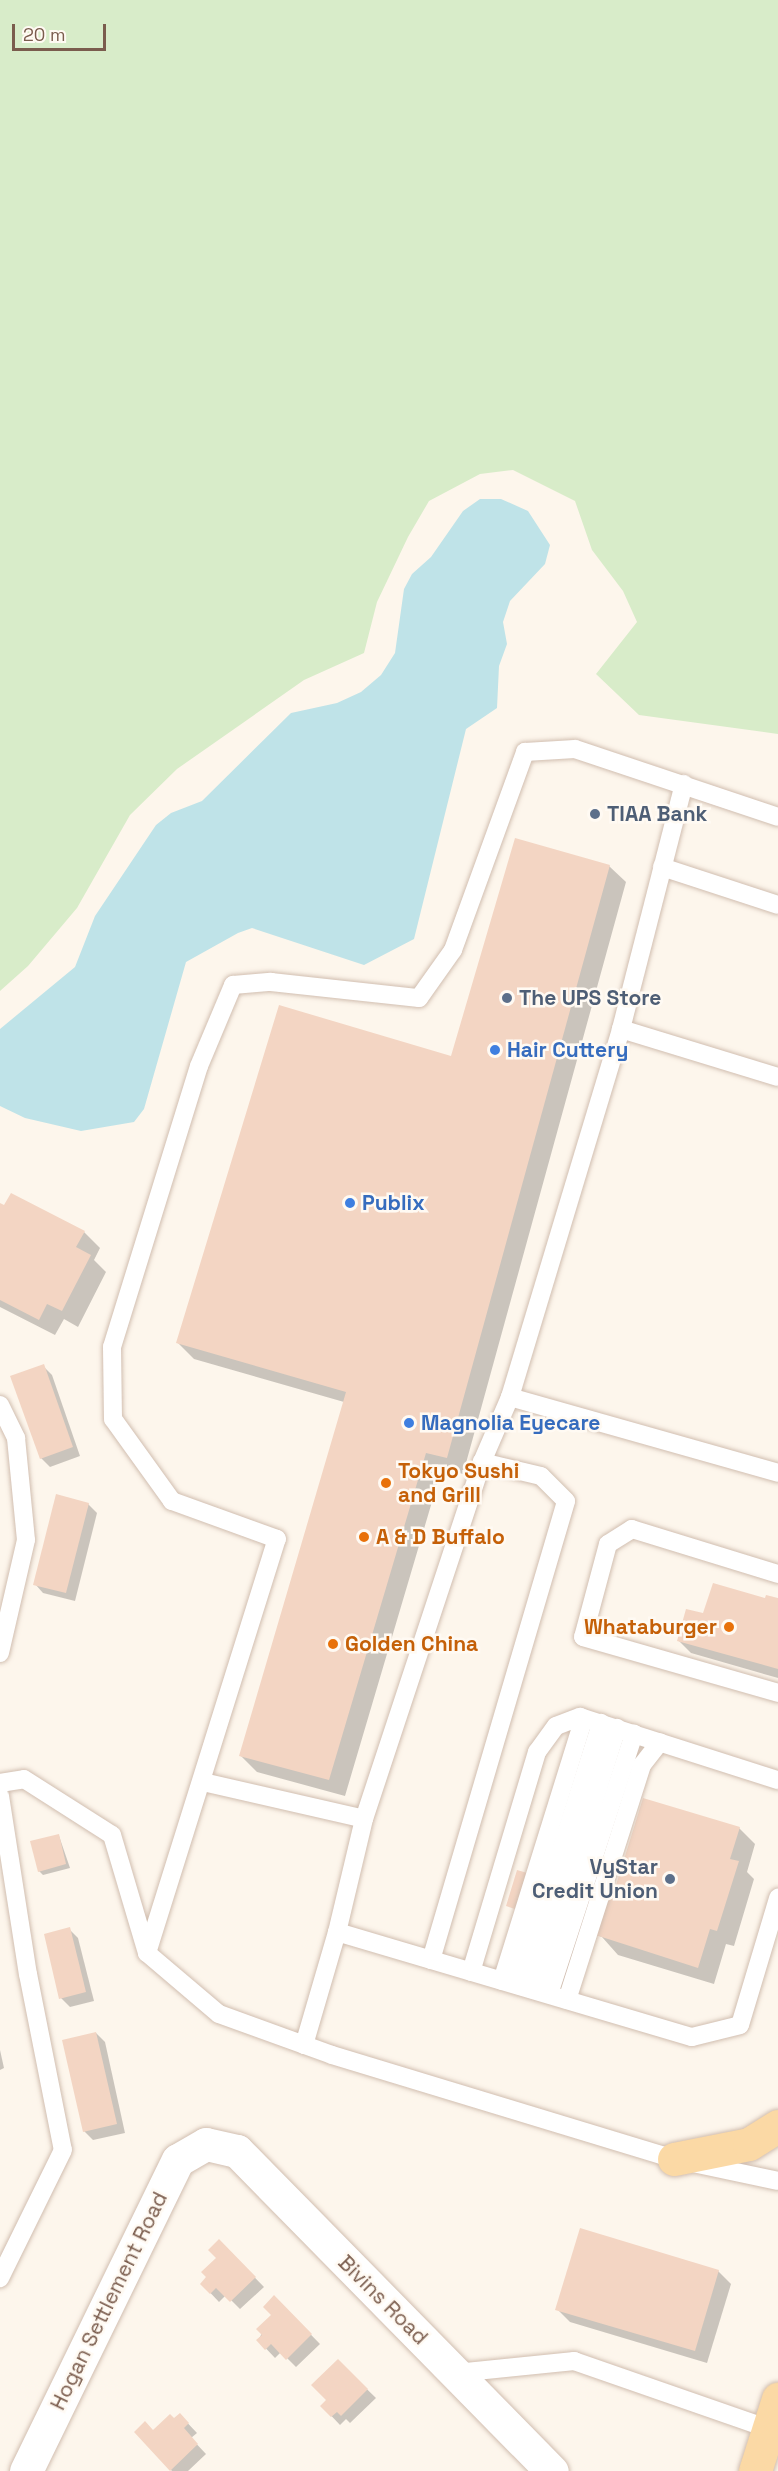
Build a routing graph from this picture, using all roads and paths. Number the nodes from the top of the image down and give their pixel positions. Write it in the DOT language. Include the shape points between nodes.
graph roads {
  1 [pos="684,783"];
  2 [pos="778,817"];
  3 [pos="662,867"];
  4 [pos="778,905"];
  5 [pos="621,1029"];
  6 [pos="778,1077"];
  7 [pos="510,1397"];
  8 [pos="0,1406"];
  9 [pos="482,1462"];
  10 [pos="778,1473"];
  11 [pos="778,1574"];
  12 [pos="0,1653"];
  13 [pos="778,1693"];
  14 [pos="609,1726"];
  15 [pos="660,1742"];
  16 [pos="778,1780"];
  17 [pos="203,1782"];
  18 [pos="0,1783"];
  19 [pos="0,1797"];
  20 [pos="364,1819"];
  21 [pos="778,1898"];
  22 [pos="337,1932"];
  23 [pos="147,1953"];
  24 [pos="431,1960"];
  25 [pos="471,1972"];
  26 [pos="526,1988"];
  27 [pos="567,2000"];
  28 [pos="304,2045"];
  29 [pos="778,2126"];
  30 [pos="206,2144"];
  31 [pos="674,2159"];
  32 [pos="778,2181"];
  33 [pos="0,2278"];
  34 [pos="456,2373"];
  35 [pos="773,2414"];
  36 [pos="542,2467"];
  37 [pos="26,2471"];
  38 [pos="755,2471"];
  1 -- 2 [label="lane"];
  1 -- 3 [label="lane"];
  1 -- 17 [label="lane" via="575,748 525,752 453,950 419,998 271,982 233,986 198,1066 112,1347 113,1419 172,1501 277,1539"];
  3 -- 4 [label="lane"];
  3 -- 5 [label="lane"];
  5 -- 6 [label="lane"];
  5 -- 7 [label="lane"];
  7 -- 9 [label="lane"];
  7 -- 10 [label="lane"];
  8 -- 12 [label="lane" via="16,1438 26,1540"];
  9 -- 20 [label="lane"];
  9 -- 24 [label="lane" via="542,1476 566,1501"];
  11 -- 13 [label="lane" via="632,1529 608,1544 583,1637"];
  14 -- 15 [label="lane"];
  14 -- 25 [label="lane" via="556,1726 537,1752"];
  14 -- 26 [label="lane"];
  14 -- 26 [label="lane"];
  15 -- 16 [label="lane"];
  15 -- 27 [label="lane" via="642,1765"];
  17 -- 20 [label="lane"];
  17 -- 23 [label="lane"];
  18 -- 23 [label="lane" via="24,1779 112,1835"];
  19 -- 33 [label="lane" via="28,1974 63,2150"];
  20 -- 22 [label="lane"];
  21 -- 27 [label="lane" via="740,2025 692,2037"];
  22 -- 24 [label="lane"];
  22 -- 28 [label="lane"];
  23 -- 28 [label="lane" via="219,2014"];
  24 -- 25 [label="lane"];
  25 -- 26 [label="lane"];
  26 -- 27 [label="lane"];
  28 -- 31 [label="lane"];
  29 -- 31 [label="main road" via="748,2144"];
  30 -- 34 [label="street, Bivins Road" via="237,2151"];
  30 -- 37 [label="street, Hogan Settlement Road" via="178,2160"];
  31 -- 32 [label="lane"];
  34 -- 35 [label="lane" via="574,2361"];
  34 -- 36 [label="street, Bivins Road"];
  35 -- 38 [label="main road"];
}
